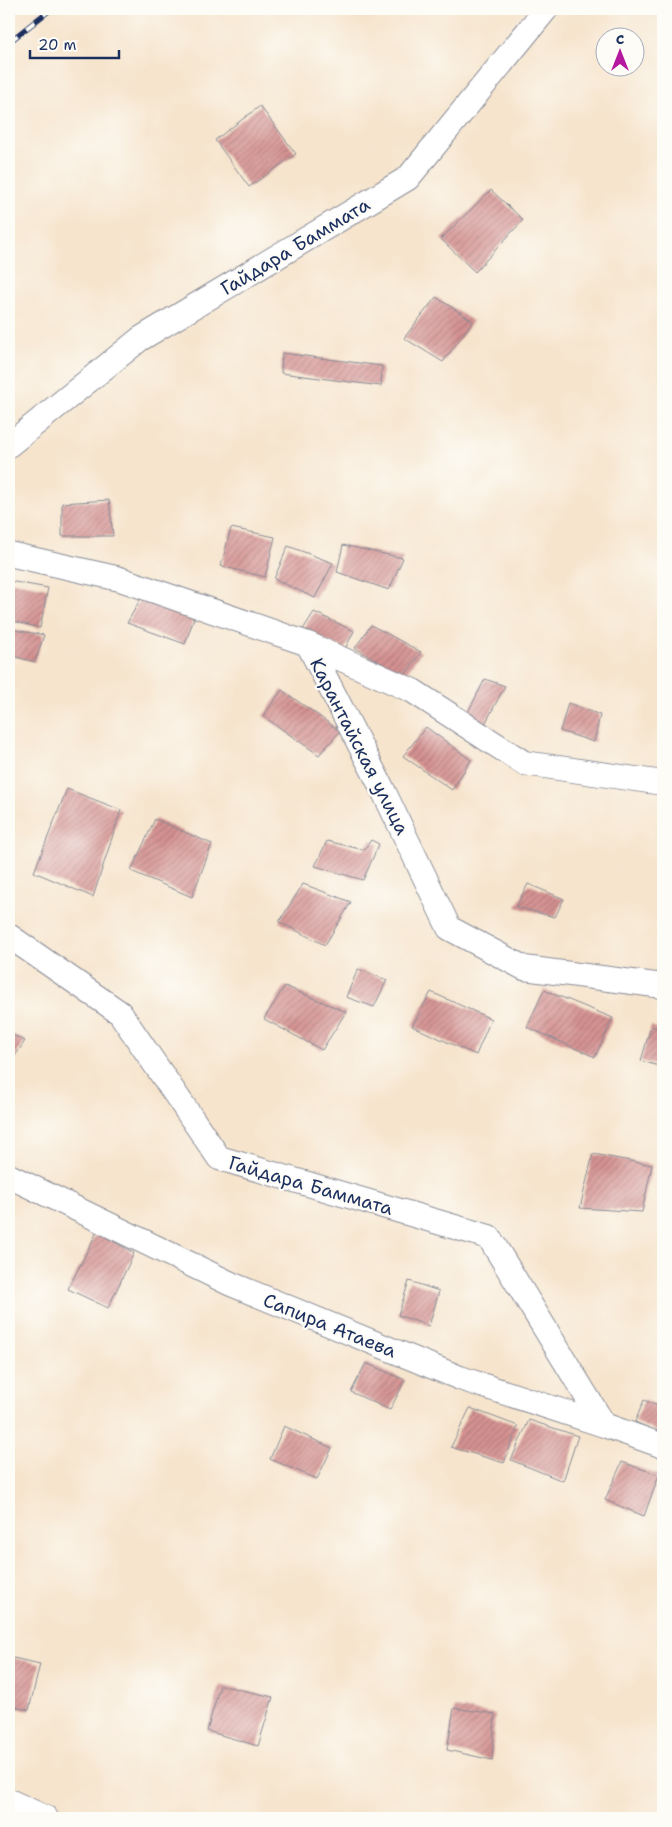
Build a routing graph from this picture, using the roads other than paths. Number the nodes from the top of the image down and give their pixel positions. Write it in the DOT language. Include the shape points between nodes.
graph roads {
  1 [pos="546,9"];
  2 [pos="9,445"];
  3 [pos="9,554"];
  4 [pos="308,644"];
  5 [pos="663,783"];
  6 [pos="9,936"];
  7 [pos="663,986"];
  8 [pos="9,1176"];
  9 [pos="604,1425"];
  10 [pos="663,1446"];
  11 [pos="9,1801"];
  12 [pos="46,1818"];
  1 -- 2 [label="street, Гайдара Баммата" via="408,178 140,339"];
  3 -- 4 [label="street, Карантайская улица" via="120,579"];
  4 -- 5 [label="street" via="413,691 524,763"];
  4 -- 7 [label="street, Карантайская улица" via="382,788 448,928 524,968"];
  6 -- 9 [label="street, Гайдара Баммата" via="120,1013 219,1158 489,1237"];
  8 -- 9 [label="street, Сапира Атаева" via="231,1284 460,1378"];
  9 -- 10 [label="street, Сапира Атаева"];
  11 -- 12 [label="street"];
}
